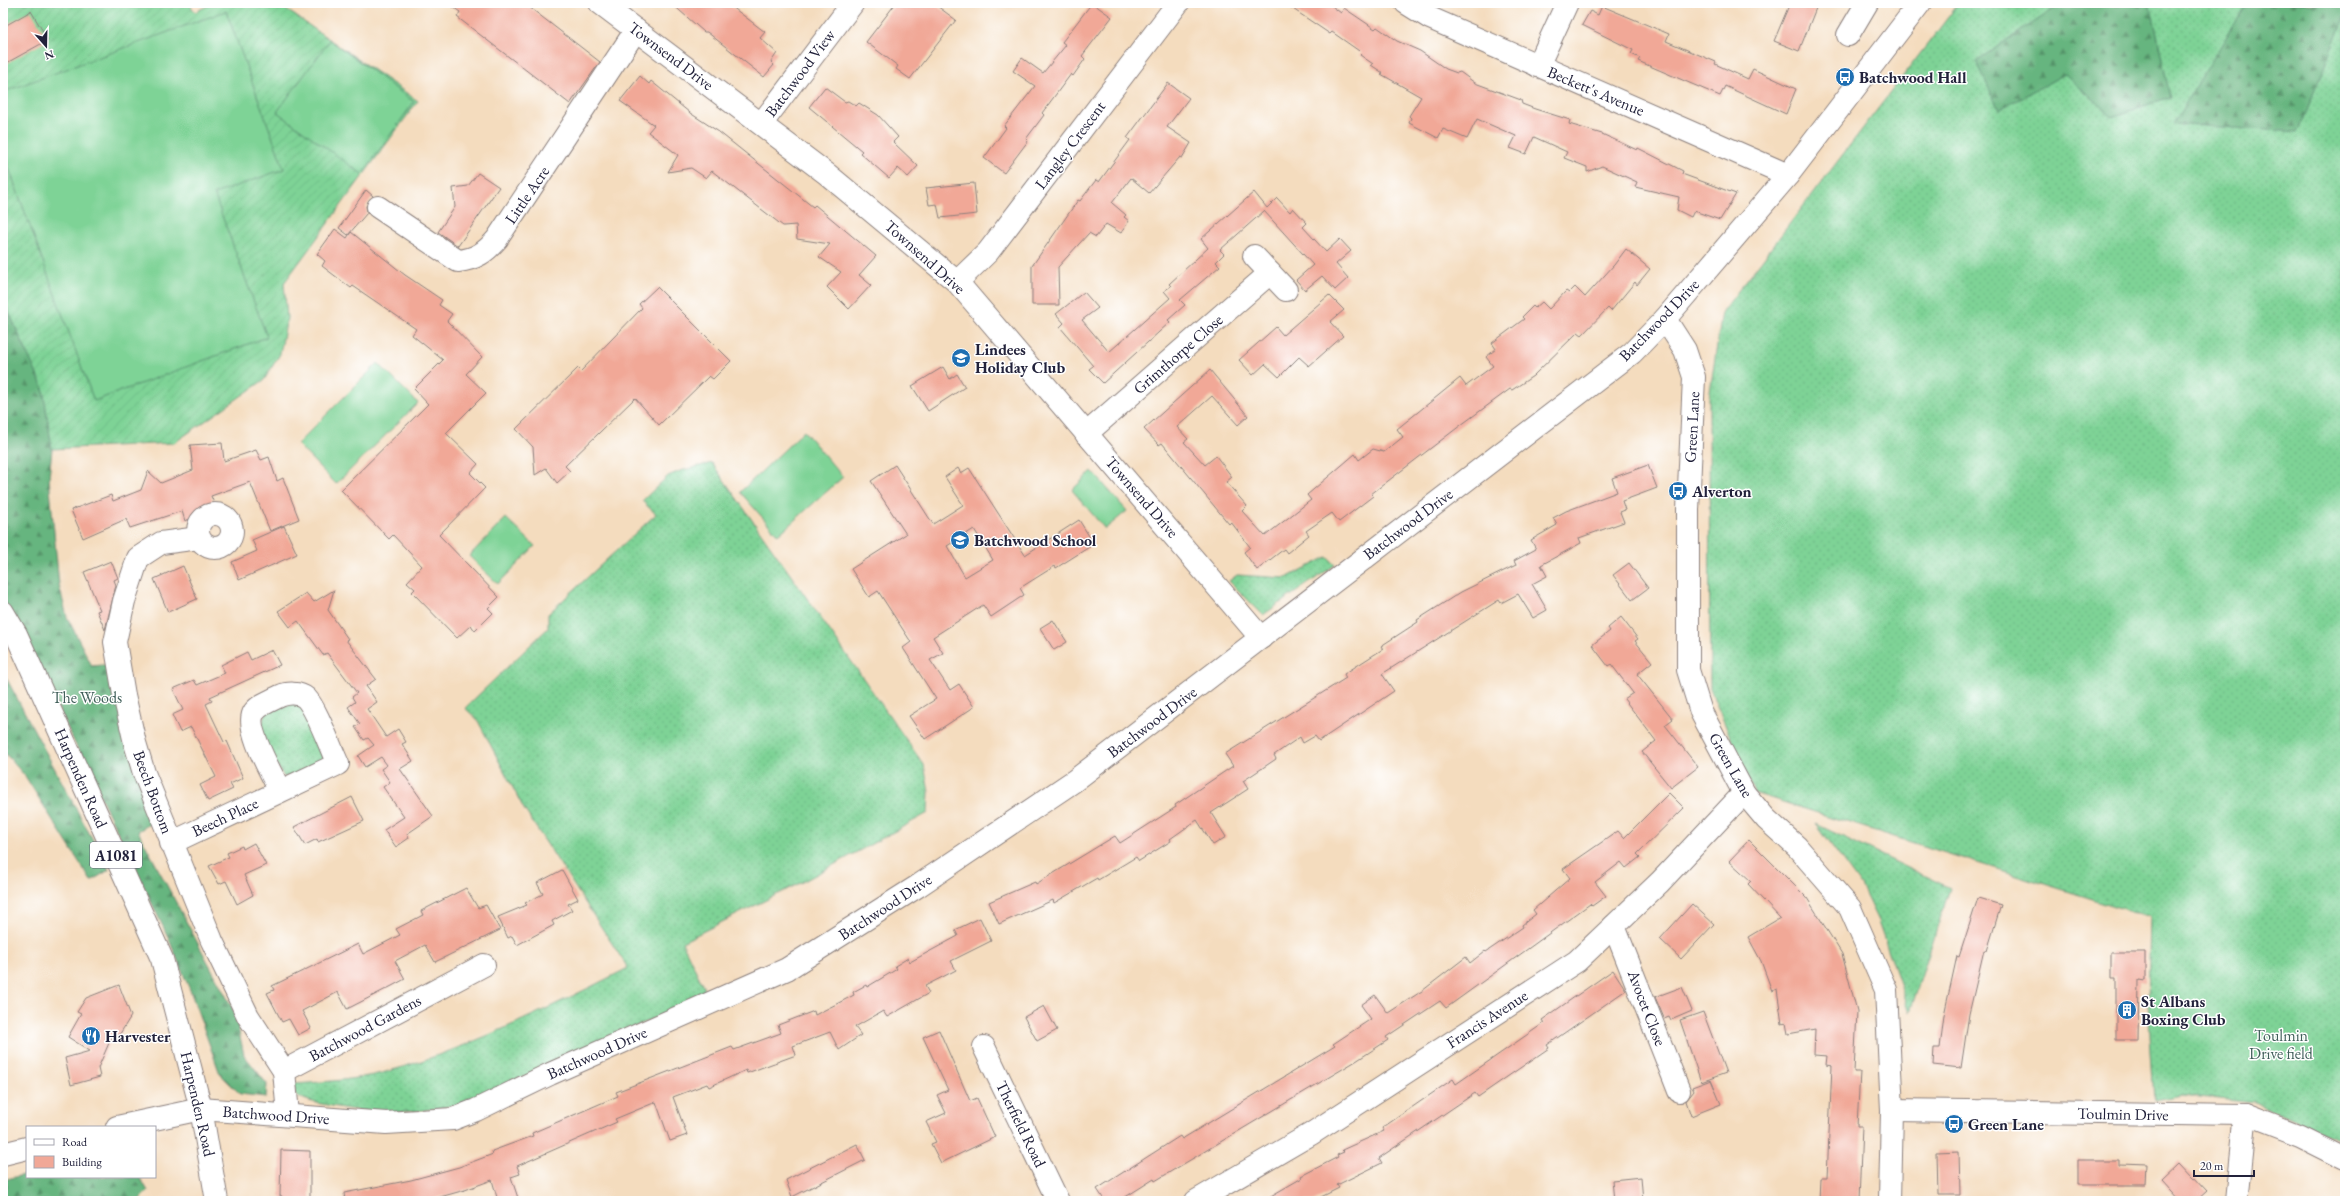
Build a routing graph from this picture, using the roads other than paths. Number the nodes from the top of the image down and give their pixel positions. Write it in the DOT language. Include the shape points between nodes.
graph roads {
  1 [pos="600,3"];
  2 [pos="853,3"];
  3 [pos="1178,3"];
  4 [pos="1406,3"];
  5 [pos="1567,3"];
  6 [pos="1867,3"];
  7 [pos="1912,6"];
  8 [pos="636,30"];
  9 [pos="1848,34"];
  10 [pos="1538,66"];
  11 [pos="762,123"];
  12 [pos="1788,175"];
  13 [pos="378,207"];
  14 [pos="1254,256"];
  15 [pos="1270,274"];
  16 [pos="957,282"];
  17 [pos="1286,290"];
  18 [pos="1665,318"];
  19 [pos="1086,434"];
  20 [pos="199,538"];
  21 [pos="3,612"];
  22 [pos="1260,638"];
  23 [pos="280,791"];
  24 [pos="1744,792"];
  25 [pos="171,843"];
  26 [pos="1614,926"];
  27 [pos="484,965"];
  28 [pos="984,1047"];
  29 [pos="284,1071"];
  30 [pos="1679,1091"];
  31 [pos="201,1109"];
  32 [pos="1892,1110"];
  33 [pos="288,1114"];
  34 [pos="2245,1115"];
  35 [pos="122,1126"];
  36 [pos="26,1148"];
  37 [pos="3,1154"];
  38 [pos="2345,1159"];
  39 [pos="217,1201"];
  40 [pos="1058,1201"];
  41 [pos="1196,1201"];
  42 [pos="1890,1201"];
  43 [pos="2236,1201"];
  1 -- 8 [label="street, Townsend Drive"];
  2 -- 11 [label="street, Batchwood View"];
  3 -- 16 [label="street, Langley Crescent" via="988,252"];
  4 -- 10 [label="street, Beckett's Avenue" via="1430,18"];
  5 -- 10 [label="street"];
  6 -- 9 [label="street"];
  7 -- 12 [label="street, Batchwood Drive"];
  8 -- 11 [label="street, Townsend Drive"];
  8 -- 13 [label="street, Little Acre" via="498,239 486,252 458,262"];
  10 -- 12 [label="street, Beckett's Avenue"];
  11 -- 16 [label="street, Townsend Drive"];
  12 -- 18 [label="street, Batchwood Drive"];
  14 -- 15 [label="street"];
  15 -- 17 [label="street"];
  15 -- 19 [label="street, Grimthorpe Close"];
  16 -- 19 [label="street, Townsend Drive"];
  18 -- 22 [label="street, Batchwood Drive" via="1632,353"];
  18 -- 24 [label="street, Green Lane" via="1685,350 1694,377 1688,510 1688,670 1701,712"];
  19 -- 22 [label="street, Townsend Drive" via="1171,530"];
  20 -- 25 [label="street, Beech Bottom" via="161,543 138,558 124,601 115,642 135,743"];
  21 -- 31 [label="street, Harpenden Road / A1081" via="16,634 162,959"];
  22 -- 33 [label="street, Batchwood Drive" via="1074,781 913,890 787,969 550,1074 476,1110 453,1118 386,1123"];
  23 -- 23 [label="street, Beech Place" via="338,764 311,706 305,697 297,694 281,695 261,706 252,718 257,742"];
  23 -- 25 [label="street, Beech Place"];
  24 -- 26 [label="street, Francis Avenue" via="1660,882"];
  24 -- 32 [label="street, Green Lane" via="1766,819 1797,846 1850,908 1886,990"];
  25 -- 29 [label="street, Beech Bottom" via="212,941 248,1016"];
  26 -- 30 [label="street, Avocet Close"];
  26 -- 41 [label="street, Francis Avenue" via="1577,961 1311,1134"];
  27 -- 29 [label="street, Batchwood Gardens"];
  28 -- 40 [label="street, Therfield Road"];
  29 -- 33 [label="street"];
  31 -- 33 [label="street, Batchwood Drive"];
  31 -- 35 [label="street, Batchwood Drive"];
  31 -- 39 [label="street, Harpenden Road / A1081"];
  32 -- 34 [label="street, Toulmin Drive"];
  32 -- 42 [label="street, Green Lane"];
  34 -- 38 [label="street, Toulmin Drive" via="2299,1136"];
  34 -- 43 [label="street"];
  36 -- 37 [label="street"];
}
